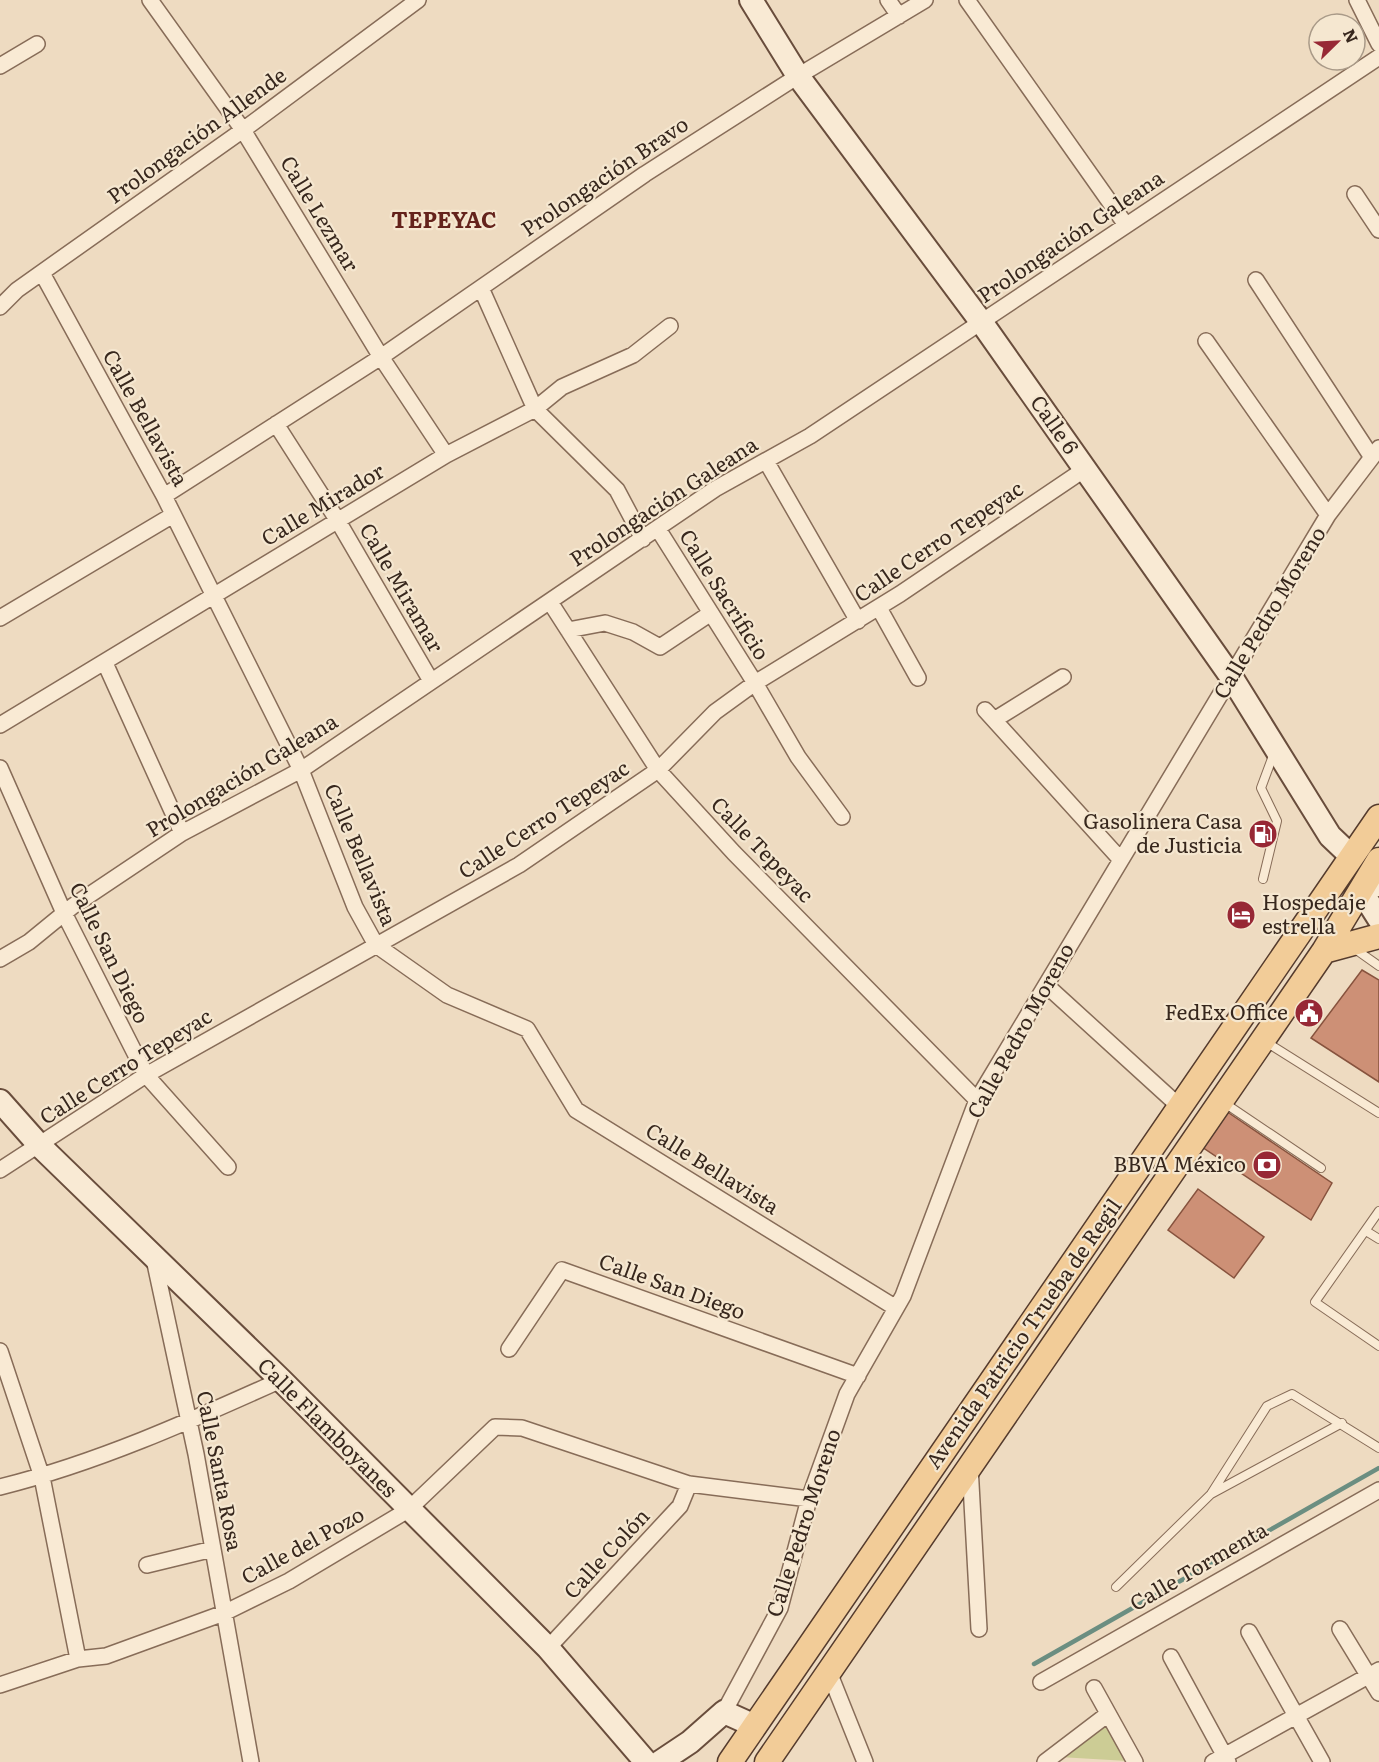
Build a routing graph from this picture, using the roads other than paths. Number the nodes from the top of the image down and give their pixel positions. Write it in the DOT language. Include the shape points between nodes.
graph roads {
  1 [pos="150,0"];
  2 [pos="418,0"];
  3 [pos="751,0"];
  4 [pos="888,0"];
  5 [pos="924,0"];
  6 [pos="967,0"];
  7 [pos="1357,0"];
  8 [pos="899,16"];
  9 [pos="37,44"];
  10 [pos="1379,44"];
  11 [pos="1379,57"];
  12 [pos="0,66"];
  13 [pos="798,76"];
  14 [pos="243,130"];
  15 [pos="1355,194"];
  16 [pos="1126,225"];
  17 [pos="1379,230"];
  18 [pos="42,273"];
  19 [pos="1257,280"];
  20 [pos="481,288"];
  21 [pos="0,307"];
  22 [pos="981,323"];
  23 [pos="670,326"];
  24 [pos="1206,341"];
  25 [pos="381,357"];
  26 [pos="535,409"];
  27 [pos="276,424"];
  28 [pos="1375,452"];
  29 [pos="446,455"];
  30 [pos="766,461"];
  31 [pos="1085,469"];
  32 [pos="164,495"];
  33 [pos="173,515"];
  34 [pos="1328,515"];
  35 [pos="338,521"];
  36 [pos="658,529"];
  37 [pos="643,539"];
  38 [pos="213,597"];
  39 [pos="550,602"];
  40 [pos="879,608"];
  41 [pos="711,613"];
  42 [pos="0,618"];
  43 [pos="858,621"];
  44 [pos="568,630"];
  45 [pos="105,663"];
  46 [pos="1063,676"];
  47 [pos="918,678"];
  48 [pos="1232,678"];
  49 [pos="431,681"];
  50 [pos="755,683"];
  51 [pos="0,725"];
  52 [pos="1276,748"];
  53 [pos="0,768"];
  54 [pos="301,770"];
  55 [pos="658,770"];
  56 [pos="842,817"];
  57 [pos="1379,817"];
  58 [pos="182,833"];
  59 [pos="1379,852"];
  60 [pos="1350,855"];
  61 [pos="1121,860"];
  62 [pos="1379,860"];
  63 [pos="1263,879"];
  64 [pos="1372,886"];
  65 [pos="1317,908"];
  66 [pos="64,914"];
  67 [pos="1379,919"];
  68 [pos="1379,936"];
  69 [pos="1349,944"];
  70 [pos="375,945"];
  71 [pos="1324,951"];
  72 [pos="0,959"];
  73 [pos="1379,966"];
  74 [pos="1046,985"];
  75 [pos="1263,1040"];
  76 [pos="146,1075"];
  77 [pos="977,1100"];
  78 [pos="0,1101"];
  79 [pos="1221,1101"];
  80 [pos="1180,1107"];
  81 [pos="1379,1113"];
  82 [pos="40,1146"];
  83 [pos="228,1167"];
  84 [pos="1321,1168"];
  85 [pos="0,1170"];
  86 [pos="1379,1211"];
  87 [pos="1366,1231"];
  88 [pos="1379,1239"];
  89 [pos="154,1259"];
  90 [pos="896,1308"];
  91 [pos="1379,1346"];
  92 [pos="509,1349"];
  93 [pos="0,1351"];
  94 [pos="858,1376"];
  95 [pos="281,1380"];
  96 [pos="189,1422"];
  97 [pos="1342,1423"];
  98 [pos="1379,1448"];
  99 [pos="970,1466"];
  100 [pos="42,1477"];
  101 [pos="689,1484"];
  102 [pos="0,1487"];
  103 [pos="1379,1490"];
  104 [pos="1211,1494"];
  105 [pos="809,1499"];
  106 [pos="408,1510"];
  107 [pos="213,1549"];
  108 [pos="147,1565"];
  109 [pos="1116,1587"];
  110 [pos="224,1613"];
  111 [pos="979,1629"];
  112 [pos="1340,1629"];
  113 [pos="1249,1632"];
  114 [pos="548,1648"];
  115 [pos="1170,1657"];
  116 [pos="78,1659"];
  117 [pos="829,1672"];
  118 [pos="1374,1672"];
  119 [pos="1041,1682"];
  120 [pos="0,1685"];
  121 [pos="1094,1688"];
  122 [pos="1379,1693"];
  123 [pos="724,1712"];
  124 [pos="1108,1713"];
  125 [pos="1296,1715"];
  126 [pos="755,1726"];
  127 [pos="1222,1760"];
  128 [pos="251,1762"];
  129 [pos="646,1762"];
  130 [pos="660,1762"];
  131 [pos="730,1762"];
  132 [pos="767,1762"];
  133 [pos="864,1762"];
  134 [pos="1045,1762"];
  135 [pos="1135,1762"];
  136 [pos="1322,1762"];
  1 -- 14 [label="street, Calle Lezmar"];
  2 -- 14 [label="street, Prolongación Allende"];
  3 -- 13 [label="street, Calle 6"];
  4 -- 8 [label="street"];
  5 -- 8 [label="street, Prolongación Bravo"];
  6 -- 16 [label="street"];
  7 -- 10 [label="street"];
  8 -- 13 [label="street, Prolongación Bravo"];
  9 -- 12 [label="street"];
  11 -- 16 [label="street, Prolongación Galeana"];
  13 -- 20 [label="street, Prolongación Bravo" via="645,174"];
  13 -- 22 [label="street, Calle 6"];
  14 -- 18 [label="street, Prolongación Allende"];
  14 -- 25 [label="street, Calle Lezmar"];
  15 -- 17 [label="street"];
  16 -- 22 [label="street, Prolongación Galeana"];
  18 -- 21 [label="street, Prolongación Allende"];
  18 -- 32 [label="street, Calle Bellavista"];
  19 -- 28 [label="street"];
  20 -- 25 [label="street, Prolongación Bravo"];
  20 -- 26 [label="street, Calle Sacrificio"];
  22 -- 30 [label="street, Prolongación Galeana"];
  22 -- 31 [label="street, Calle 6"];
  23 -- 26 [label="street, Calle Mirador" via="633,355 562,387"];
  24 -- 34 [label="street"];
  25 -- 27 [label="street, Prolongación Bravo"];
  25 -- 29 [label="street, Calle Lezmar"];
  26 -- 29 [label="street, Calle Mirador"];
  26 -- 37 [label="street, Calle Sacrificio" via="617,490"];
  27 -- 32 [label="street, Prolongación Bravo"];
  27 -- 35 [label="street, Calle Miramar"];
  28 -- 34 [label="street, Calle Pedro Moreno"];
  29 -- 35 [label="street, Calle Mirador"];
  30 -- 36 [label="street, Prolongación Galeana" via="715,489"];
  30 -- 43 [label="street"];
  31 -- 40 [label="street, Calle Cerro Tepeyac"];
  31 -- 48 [label="street, Calle 6"];
  32 -- 33 [label="street, Calle Bellavista"];
  33 -- 38 [label="street, Calle Bellavista"];
  33 -- 42 [label="street"];
  34 -- 48 [label="street, Calle Pedro Moreno"];
  35 -- 38 [label="street, Calle Mirador"];
  35 -- 49 [label="street, Calle Miramar"];
  36 -- 37 [label="street, Prolongación Galeana"];
  36 -- 41 [label="street, Calle Sacrificio"];
  37 -- 39 [label="street, Prolongación Galeana"];
  38 -- 45 [label="street, Calle Mirador"];
  38 -- 54 [label="street, Calle Bellavista"];
  39 -- 44 [label="street, Calle Tepeyac"];
  39 -- 49 [label="street, Prolongación Galeana"];
  40 -- 43 [label="street, Calle Cerro Tepeyac"];
  40 -- 47 [label="street"];
  41 -- 44 [label="street" via="660,647 605,623"];
  41 -- 50 [label="street, Calle Sacrificio"];
  43 -- 50 [label="street, Calle Cerro Tepeyac"];
  44 -- 55 [label="street, Calle Tepeyac"];
  45 -- 51 [label="street, Calle Mirador"];
  45 -- 58 [label="street"];
  46 -- 61 [label="street" via="989,715"];
  48 -- 52 [label="street, Calle 6"];
  48 -- 61 [label="street, Calle Pedro Moreno"];
  49 -- 54 [label="street, Prolongación Galeana"];
  50 -- 55 [label="street, Calle Cerro Tepeyac" via="715,712"];
  50 -- 56 [label="street, Calle Sacrificio" via="798,757"];
  52 -- 60 [label="street, Calle 6" via="1330,836"];
  52 -- 63 [label="lane" via="1261,788 1277,821"];
  53 -- 66 [label="street, Calle San Diego"];
  54 -- 58 [label="street, Prolongación Galeana"];
  54 -- 70 [label="street, Calle Bellavista" via="355,907"];
  55 -- 70 [label="street, Calle Cerro Tepeyac" via="519,865"];
  55 -- 77 [label="street, Calle Tepeyac" via="734,853"];
  57 -- 60 [label="main road, Avenida Patricio Trueba de Regil"];
  58 -- 66 [label="street, Prolongación Galeana"];
  59 -- 60 [label="main road" via="1363,859"];
  60 -- 64 [label="main road"];
  60 -- 65 [label="main road, Avenida Patricio Trueba de Regil"];
  61 -- 74 [label="street, Calle Pedro Moreno"];
  62 -- 64 [label="main road, Avenida Patricio Trueba de Regil"];
  64 -- 65 [label="main road" via="1338,893"];
  64 -- 67 [label="street" via="1373,912"];
  64 -- 71 [label="main road, Avenida Patricio Trueba de Regil"];
  65 -- 80 [label="main road, Avenida Patricio Trueba de Regil"];
  66 -- 72 [label="street, Prolongación Galeana"];
  66 -- 76 [label="street, Calle San Diego"];
  68 -- 69 [label="main road"];
  69 -- 71 [label="main road"];
  69 -- 73 [label="lane"];
  70 -- 76 [label="street, Calle Cerro Tepeyac"];
  70 -- 90 [label="street, Calle Bellavista" via="447,995 527,1029 576,1110"];
  71 -- 75 [label="main road, Avenida Patricio Trueba de Regil"];
  74 -- 77 [label="street, Calle Pedro Moreno"];
  74 -- 80 [label="street"];
  75 -- 79 [label="main road, Avenida Patricio Trueba de Regil"];
  75 -- 81 [label="lane"];
  76 -- 82 [label="street, Calle Cerro Tepeyac"];
  76 -- 83 [label="street, Calle San Diego"];
  77 -- 90 [label="street, Calle Pedro Moreno"];
  78 -- 82 [label="street, Calle Flamboyanes"];
  79 -- 84 [label="lane"];
  79 -- 99 [label="main road, Avenida Patricio Trueba de Regil"];
  80 -- 126 [label="main road, Avenida Patricio Trueba de Regil"];
  82 -- 85 [label="street, Calle Cerro Tepeyac"];
  82 -- 89 [label="street, Calle Flamboyanes"];
  86 -- 87 [label="lane"];
  87 -- 88 [label="lane"];
  87 -- 91 [label="lane" via="1315,1302"];
  89 -- 95 [label="street, Calle Flamboyanes"];
  89 -- 96 [label="street, Calle Santa Rosa"];
  90 -- 94 [label="street, Calle Pedro Moreno"];
  92 -- 94 [label="street, Calle San Diego" via="562,1270"];
  93 -- 100 [label="street"];
  94 -- 105 [label="street, Calle Pedro Moreno" via="847,1394"];
  95 -- 96 [label="street"];
  95 -- 106 [label="street, Calle Flamboyanes"];
  96 -- 100 [label="street"];
  96 -- 107 [label="street, Calle Santa Rosa"];
  97 -- 98 [label="lane"];
  97 -- 104 [label="lane"];
  97 -- 104 [label="lane" via="1292,1394 1267,1406"];
  99 -- 111 [label="street"];
  99 -- 117 [label="main road, Avenida Patricio Trueba de Regil"];
  100 -- 102 [label="street"];
  100 -- 116 [label="street"];
  101 -- 105 [label="street, Calle del Pozo"];
  101 -- 106 [label="street, Calle del Pozo" via="522,1428 495,1427"];
  101 -- 114 [label="street, Calle Colón" via="680,1506"];
  103 -- 119 [label="street, Calle Tormenta"];
  104 -- 109 [label="lane"];
  105 -- 123 [label="street, Calle Pedro Moreno" via="780,1608"];
  106 -- 110 [label="street, Calle del Pozo"];
  106 -- 114 [label="street, Calle Flamboyanes"];
  107 -- 108 [label="street"];
  107 -- 110 [label="street, Calle Santa Rosa"];
  110 -- 116 [label="street, Calle del Pozo" via="106,1656"];
  110 -- 128 [label="street, Calle Santa Rosa"];
  112 -- 118 [label="street"];
  113 -- 125 [label="street"];
  114 -- 129 [label="street, Calle Flamboyanes"];
  115 -- 127 [label="street"];
  116 -- 120 [label="street, Calle del Pozo"];
  117 -- 132 [label="main road, Avenida Patricio Trueba de Regil"];
  117 -- 133 [label="street"];
  118 -- 122 [label="street"];
  118 -- 125 [label="street"];
  121 -- 124 [label="street"];
  123 -- 126 [label="street"];
  123 -- 130 [label="street, Calle Pedro Moreno"];
  124 -- 134 [label="street"];
  124 -- 135 [label="street"];
  125 -- 127 [label="street"];
  125 -- 136 [label="street"];
  126 -- 131 [label="main road, Avenida Patricio Trueba de Regil"];
}
